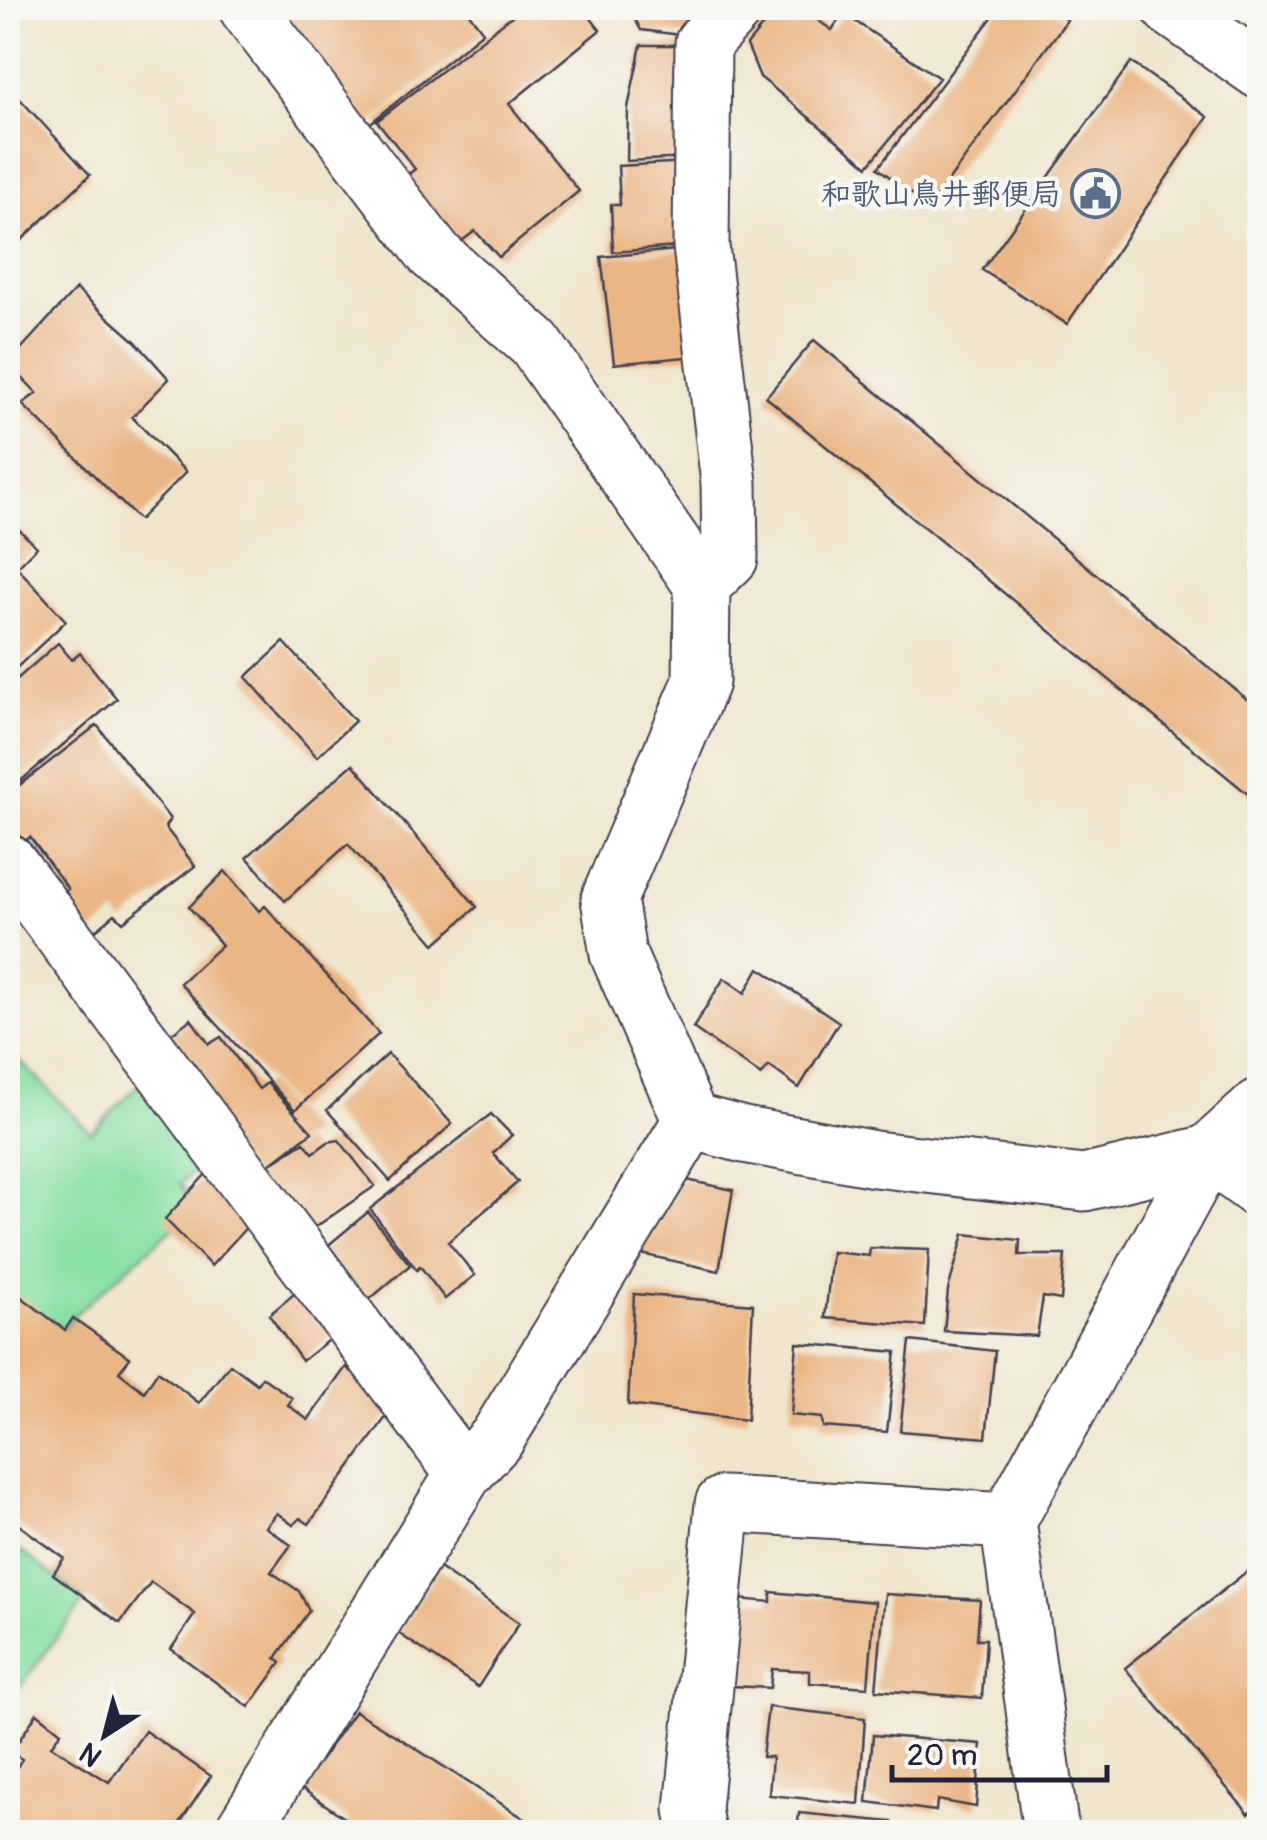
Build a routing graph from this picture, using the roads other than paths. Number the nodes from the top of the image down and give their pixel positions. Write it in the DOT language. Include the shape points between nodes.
graph roads {
  1 [pos="247,8"];
  2 [pos="735,8"];
  3 [pos="1170,8"];
  4 [pos="1260,71"];
  5 [pos="702,586"];
  6 [pos="8,862"];
  7 [pos="1260,1106"];
  8 [pos="691,1121"];
  9 [pos="1208,1153"];
  10 [pos="1260,1191"];
  11 [pos="464,1474"];
  12 [pos="1008,1522"];
  13 [pos="242,1832"];
  14 [pos="697,1832"];
  15 [pos="1051,1832"];
  1 -- 5 [label="street" via="434,254 535,344"];
  2 -- 5 [label="street" via="703,43 701,246 730,558"];
  3 -- 4 [label="street"];
  5 -- 8 [label="street" via="701,682 610,899 618,954"];
  6 -- 11 [label="street"];
  7 -- 9 [label="street"];
  8 -- 9 [label="street" via="875,1159 1084,1183"];
  8 -- 11 [label="street" via="497,1438"];
  9 -- 10 [label="street"];
  9 -- 12 [label="street"];
  11 -- 13 [label="street"];
  12 -- 14 [label="street" via="723,1504 693,1809"];
  12 -- 15 [label="street"];
}
